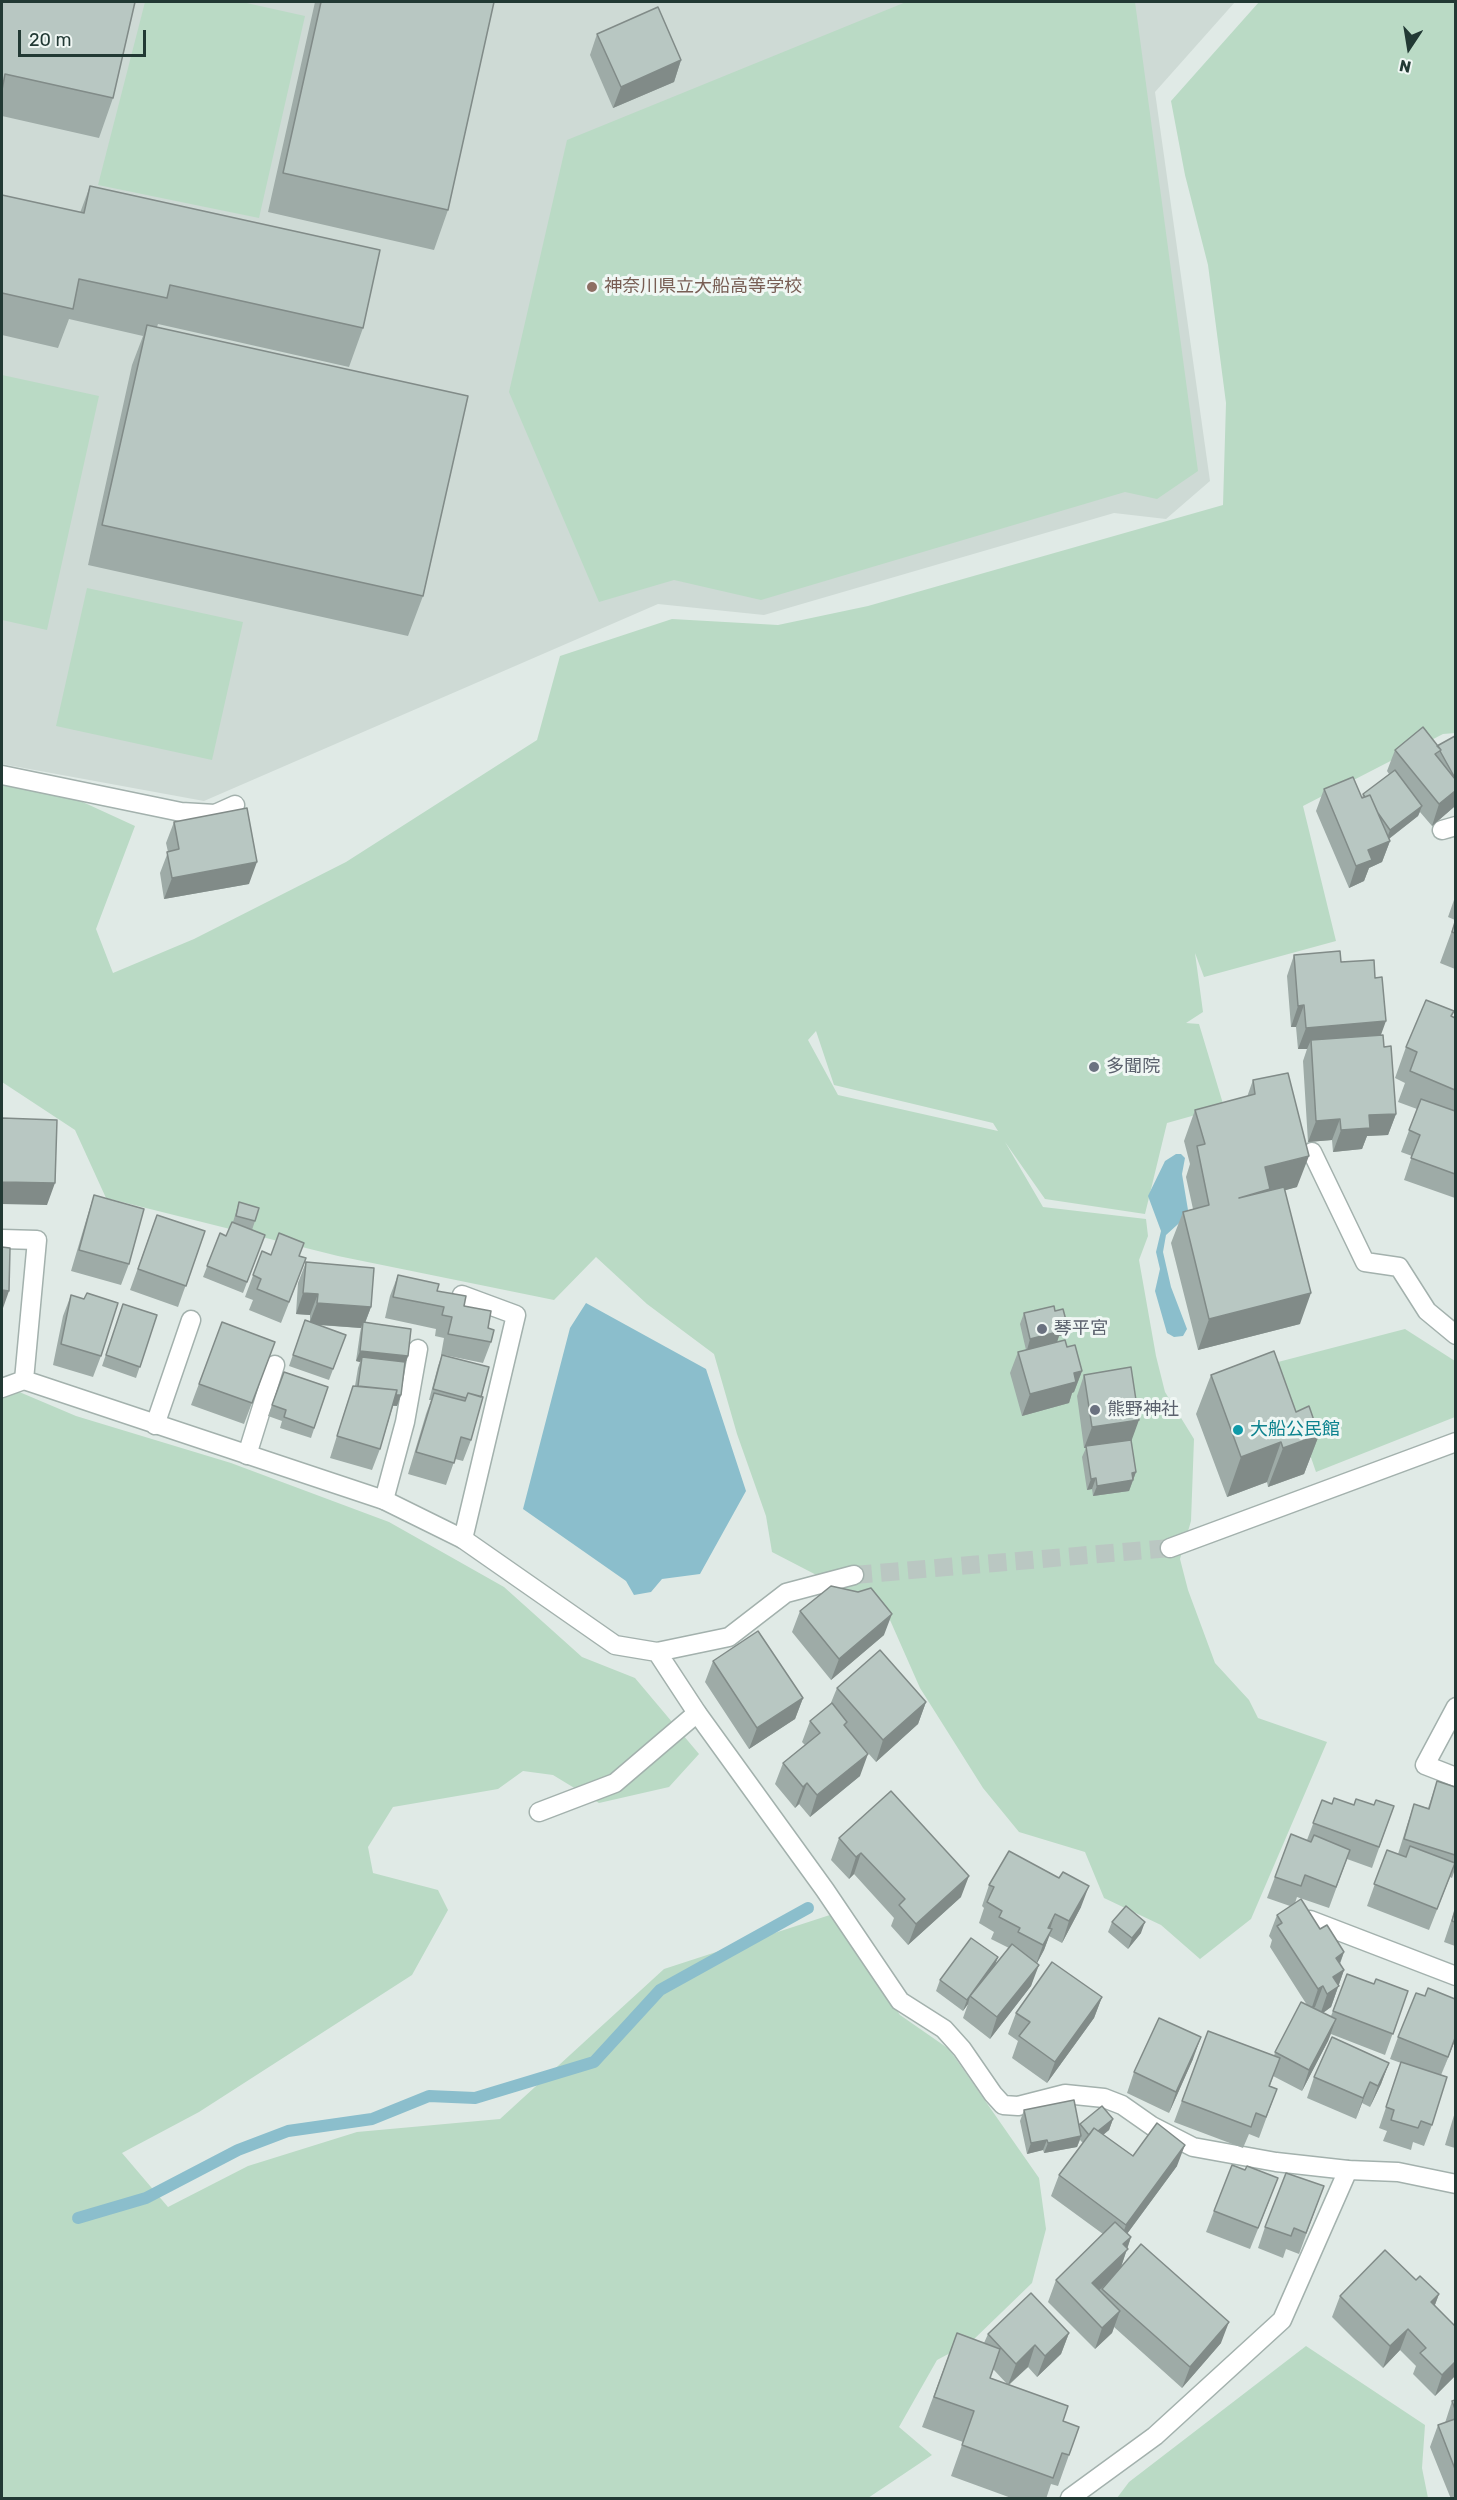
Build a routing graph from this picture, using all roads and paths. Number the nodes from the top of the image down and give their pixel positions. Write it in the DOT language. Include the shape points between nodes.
graph roads {
  1 [pos="2,775"];
  2 [pos="235,805"];
  3 [pos="1312,1152"];
  4 [pos="2,1239"];
  5 [pos="462,1295"];
  6 [pos="191,1320"];
  7 [pos="1455,1335"];
  8 [pos="418,1349"];
  9 [pos="275,1365"];
  10 [pos="24,1380"];
  11 [pos="2,1388"];
  12 [pos="155,1425"];
  13 [pos="1455,1442"];
  14 [pos="247,1455"];
  15 [pos="384,1500"];
  16 [pos="463,1539"];
  17 [pos="1170,1548"];
  18 [pos="854,1575"];
  19 [pos="657,1652"];
  20 [pos="1455,1707"];
  21 [pos="697,1713"];
  22 [pos="1455,1777"];
  23 [pos="539,1812"];
  24 [pos="1310,1920"];
  25 [pos="1455,1976"];
  26 [pos="1348,2170"];
  27 [pos="1455,2184"];
  28 [pos="1070,2499"];
  1 -- 2 [label="street" via="181,812 215,814"];
  3 -- 7 [label="street" via="1365,1262 1399,1267 1427,1311"];
  4 -- 10 [label="street" via="37,1240"];
  5 -- 16 [label="street" via="516,1315"];
  6 -- 12 [label="street"];
  8 -- 15 [label="street" via="405,1422"];
  9 -- 14 [label="street"];
  10 -- 11 [label="street"];
  10 -- 12 [label="street"];
  12 -- 14 [label="street"];
  13 -- 17 [label="street"];
  14 -- 15 [label="street"];
  15 -- 16 [label="street"];
  16 -- 19 [label="street" via="615,1645"];
  18 -- 19 [label="street" via="786,1593 729,1637"];
  19 -- 21 [label="street"];
  20 -- 22 [label="street" via="1425,1765"];
  21 -- 23 [label="street" via="615,1783"];
  21 -- 26 [label="street" via="900,2001 944,2029 1003,2105 1018,2106 1065,2094 1104,2098 1193,2148"];
  24 -- 25 [label="street"];
  26 -- 27 [label="street" via="1398,2172"];
  26 -- 28 [label="street" via="1282,2320 1155,2436"];
}
